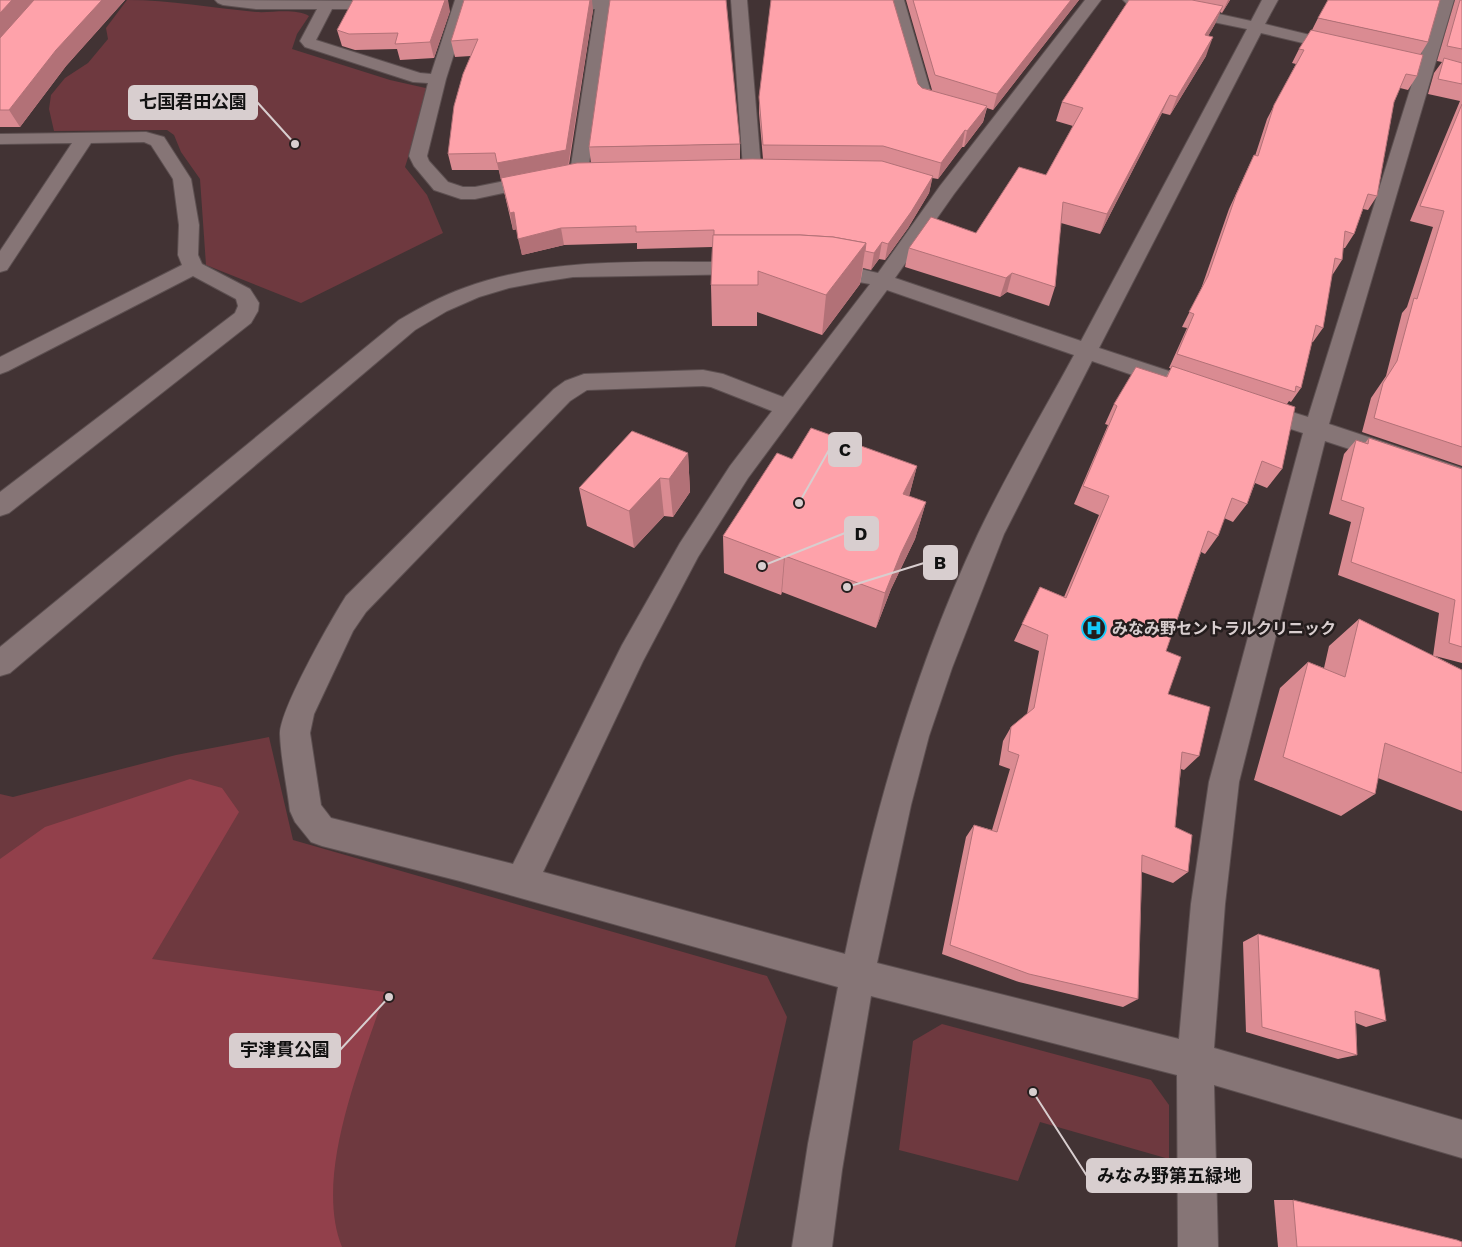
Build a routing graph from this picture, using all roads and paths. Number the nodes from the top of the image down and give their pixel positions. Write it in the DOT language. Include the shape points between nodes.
graph roads {
  1 [pos="223,0"];
  2 [pos="672,0"];
  3 [pos="739,0"];
  4 [pos="896,0"];
  5 [pos="1093,0"];
  6 [pos="1131,0"];
  7 [pos="1270,0"];
  8 [pos="1446,0"];
  9 [pos="604,2"];
  10 [pos="468,3"];
  11 [pos="404,4"];
  12 [pos="442,4"];
  13 [pos="537,4"];
  14 [pos="326,5"];
  15 [pos="1256,28"];
  16 [pos="1357,50"];
  17 [pos="438,80"];
  18 [pos="966,110"];
  19 [pos="85,138"];
  20 [pos="0,139"];
  21 [pos="752,168"];
  22 [pos="771,168"];
  23 [pos="733,169"];
  24 [pos="598,171"];
  25 [pos="579,172"];
  26 [pos="0,266"];
  27 [pos="193,268"];
  28 [pos="769,268"];
  29 [pos="807,268"];
  30 [pos="883,281"];
  31 [pos="1086,351"];
  32 [pos="0,366"];
  33 [pos="1187,385"];
  34 [pos="1233,401"];
  35 [pos="786,408"];
  36 [pos="1316,429"];
  37 [pos="1462,477"];
  38 [pos="0,506"];
  39 [pos="0,664"];
  40 [pos="521,882"];
  41 [pos="857,974"];
  42 [pos="1195,1061"];
  43 [pos="1462,1139"];
  44 [pos="812,1247"];
  45 [pos="1198,1247"];
  1 -- 14 [label="street"];
  2 -- 9 [label="street"];
  3 -- 21 [label="street"];
  4 -- 18 [label="street" via="923,95 931,101"];
  5 -- 30 [label="street" via="938,187"];
  6 -- 15 [label="street"];
  7 -- 15 [label="street"];
  8 -- 36 [label="street"];
  9 -- 13 [label="street"];
  9 -- 25 [label="street"];
  10 -- 12 [label="street"];
  10 -- 17 [label="street"];
  11 -- 14 [label="street"];
  14 -- 17 [label="street" via="310,34 308,40 311,44 419,78"];
  15 -- 16 [label="street"];
  15 -- 31 [label="street"];
  17 -- 25 [label="street" via="418,156 441,186 455,192 475,193"];
  19 -- 20 [label="street"];
  19 -- 26 [label="street"];
  19 -- 27 [label="street" via="146,137 162,144 182,179 189,225 188,255"];
  21 -- 22 [label="street"];
  21 -- 23 [label="street"];
  24 -- 25 [label="street"];
  27 -- 32 [label="street"];
  27 -- 38 [label="street" via="243,294 250,308 244,318"];
  28 -- 39 [label="street" via="573,271 507,282 440,306 407,325"];
  29 -- 30 [label="street"];
  30 -- 31 [label="street"];
  30 -- 35 [label="street"];
  31 -- 33 [label="street"];
  31 -- 41 [label="street" via="990,534 956,616 895,804"];
  34 -- 36 [label="street"];
  35 -- 40 [label="street" via="739,472 689,550 632,654"];
  35 -- 40 [label="street" via="704,378 584,382 573,387 356,604 342,624 299,714 295,733 306,811 322,831"];
  36 -- 37 [label="street"];
  36 -- 42 [label="street" via="1224,782 1208,904"];
  40 -- 41 [label="street"];
  41 -- 42 [label="street" via="1010,1016"];
  41 -- 44 [label="street"];
  42 -- 43 [label="street"];
  42 -- 45 [label="street"];
}
